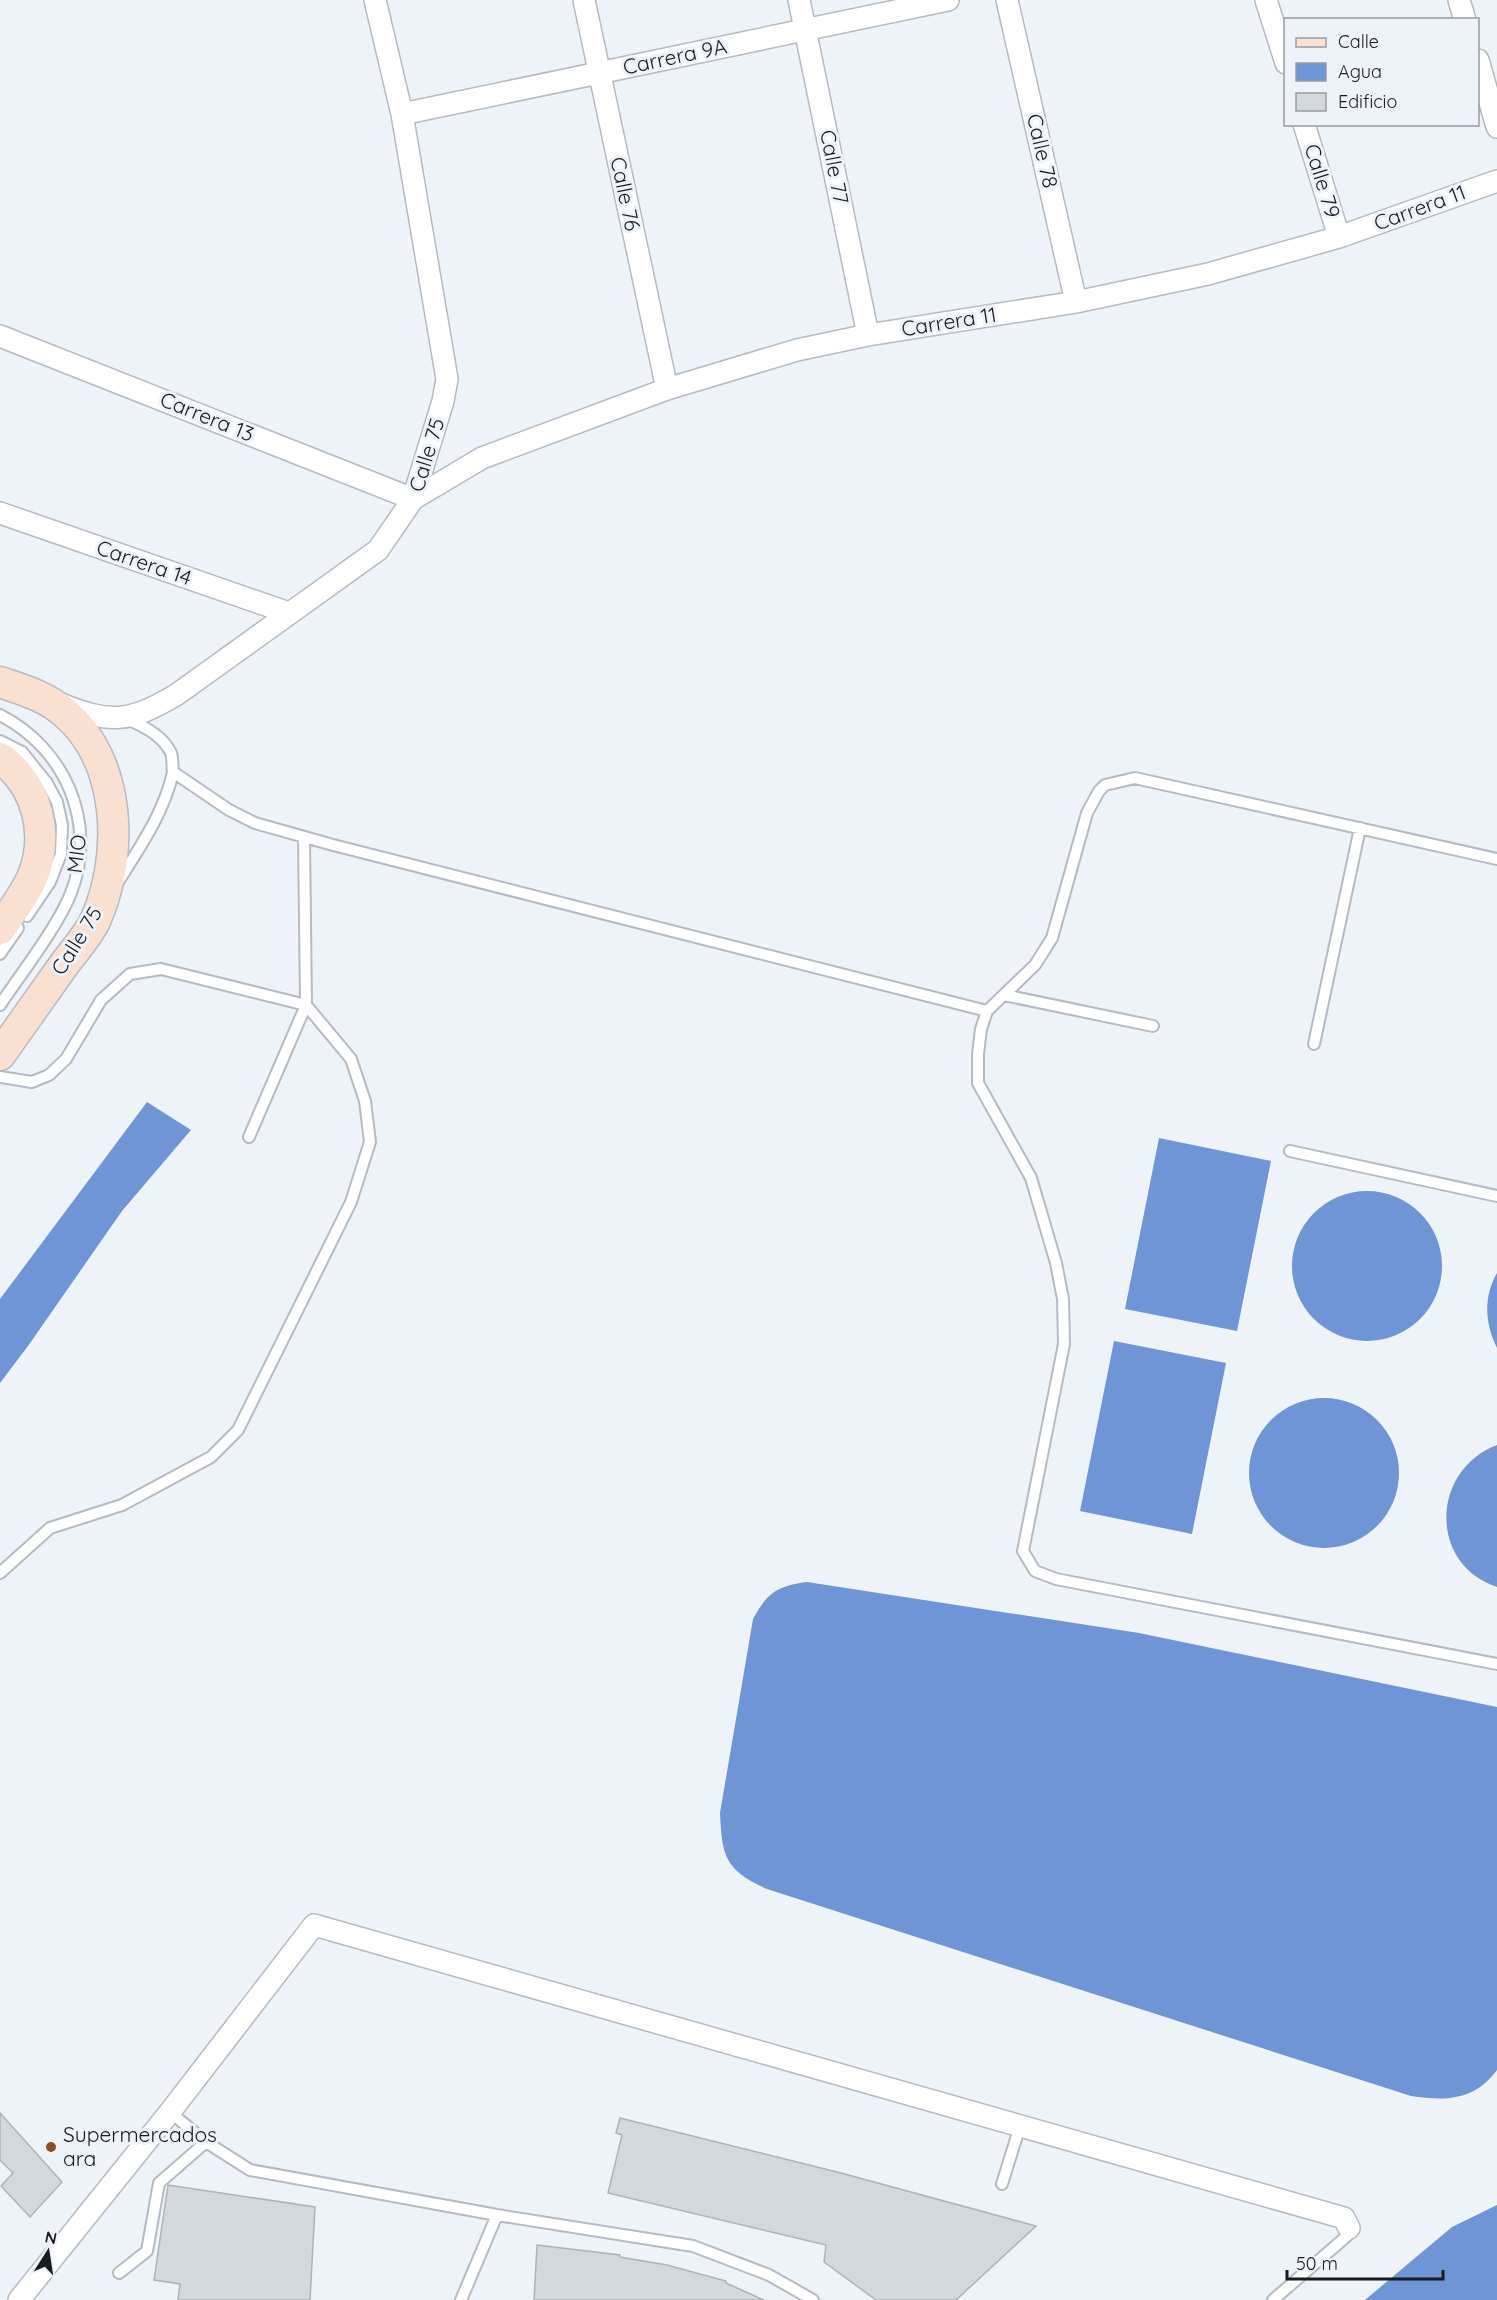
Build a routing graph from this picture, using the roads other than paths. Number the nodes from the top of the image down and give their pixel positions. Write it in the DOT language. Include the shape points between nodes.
graph roads {
  1 [pos="375,0"];
  2 [pos="584,0"];
  3 [pos="799,0"];
  4 [pos="948,0"];
  5 [pos="1007,0"];
  6 [pos="1266,0"];
  7 [pos="1459,0"];
  8 [pos="1464,18"];
  9 [pos="806,30"];
  10 [pos="1284,57"];
  11 [pos="1479,62"];
  12 [pos="599,73"];
  13 [pos="1491,82"];
  14 [pos="402,114"];
  15 [pos="1305,126"];
  16 [pos="1497,127"];
  17 [pos="1497,181"];
  18 [pos="1339,237"];
  19 [pos="1076,302"];
  20 [pos="868,335"];
  21 [pos="0,336"];
  22 [pos="667,389"];
  23 [pos="413,499"];
  24 [pos="0,513"];
  25 [pos="289,613"];
  26 [pos="0,682"];
  27 [pos="42,696"];
  28 [pos="0,715"];
  29 [pos="125,718"];
  30 [pos="0,741"];
  31 [pos="0,758"];
  32 [pos="173,772"];
  33 [pos="1360,828"];
  34 [pos="304,837"];
  35 [pos="1497,859"];
  36 [pos="93,924"];
  37 [pos="0,928"];
  38 [pos="0,954"];
  39 [pos="1004,995"];
  40 [pos="0,1005"];
  41 [pos="306,1005"];
  42 [pos="987,1011"];
  43 [pos="1153,1026"];
  44 [pos="1314,1044"];
  45 [pos="0,1055"];
  46 [pos="0,1077"];
  47 [pos="249,1137"];
  48 [pos="1290,1150"];
  49 [pos="1497,1196"];
  50 [pos="0,1573"];
  51 [pos="1497,1664"];
  52 [pos="170,2112"];
  53 [pos="1020,2126"];
  54 [pos="206,2142"];
  55 [pos="1002,2184"];
  56 [pos="497,2215"];
  57 [pos="1349,2228"];
  58 [pos="119,2274"];
  59 [pos="19,2300"];
  60 [pos="461,2300"];
  61 [pos="813,2300"];
  62 [pos="1273,2300"];
  1 -- 14 [label="street, Calle 75"];
  2 -- 12 [label="street, Calle 76"];
  3 -- 9 [label="street, Calle 77"];
  4 -- 9 [label="street, Carrera 9A"];
  5 -- 19 [label="street, Calle 78"];
  6 -- 10 [label="street"];
  7 -- 8 [label="street"];
  9 -- 12 [label="street, Carrera 9A"];
  9 -- 20 [label="street, Calle 77"];
  11 -- 13 [label="street"];
  12 -- 14 [label="street, Carrera 9A"];
  12 -- 22 [label="street, Calle 76"];
  13 -- 16 [label="street"];
  14 -- 23 [label="street, Calle 75" via="447,379"];
  15 -- 18 [label="street, Calle 79"];
  17 -- 18 [label="street, Carrera 11"];
  18 -- 19 [label="street, Carrera 11" via="1208,274"];
  19 -- 20 [label="street, Carrera 11"];
  20 -- 22 [label="street, Carrera 11" via="797,350"];
  21 -- 23 [label="street, Carrera 13"];
  22 -- 23 [label="street, Carrera 11" via="482,458"];
  23 -- 25 [label="street, Calle 75" via="378,550"];
  24 -- 25 [label="street, Carrera 14"];
  25 -- 29 [label="street, Calle 75" via="176,695 149,711"];
  26 -- 27 [label="main road, Calle 75"];
  27 -- 29 [label="street, Calle 75" via="102,718"];
  27 -- 36 [label="main road, Calle 75" via="78,727 98,759 110,797 114,840 108,883"];
  28 -- 40 [label="lane, MIO" via="45,747 61,771 73,794 82,846 72,892 64,908"];
  29 -- 32 [label="lane" via="143,725 157,737 171,753"];
  30 -- 38 [label="lane, MIO" via="22,752 47,783 57,802 62,825 61,854 50,882"];
  31 -- 37 [label="main road" via="20,777 39,818 38,857 26,887"];
  32 -- 34 [label="lane" via="255,824"];
  32 -- 36 [label="lane" via="161,810"];
  33 -- 35 [label="lane"];
  33 -- 39 [label="lane" via="1135,778 1106,785 1087,813 1052,938 1035,965"];
  33 -- 44 [label="lane"];
  34 -- 41 [label="lane"];
  34 -- 42 [label="lane"];
  36 -- 45 [label="main road, Calle 75"];
  39 -- 42 [label="lane"];
  39 -- 43 [label="lane"];
  41 -- 46 [label="lane" via="161,969 130,974 101,1000 66,1059 49,1075 32,1082"];
  41 -- 47 [label="lane"];
  41 -- 50 [label="lane" via="351,1059 365,1101 370,1142 351,1202 238,1430 211,1457 122,1505 50,1528"];
  42 -- 51 [label="lane" via="981,1029 978,1083 1031,1178 1063,1299 1064,1344 1023,1551 1035,1571"];
  48 -- 49 [label="lane"];
  52 -- 53 [label="street" via="314,1925"];
  52 -- 54 [label="lane"];
  52 -- 59 [label="street"];
  53 -- 55 [label="lane"];
  53 -- 57 [label="street" via="1344,2218"];
  54 -- 56 [label="lane" via="250,2170"];
  54 -- 58 [label="lane" via="159,2183 147,2251"];
  56 -- 60 [label="lane"];
  56 -- 61 [label="lane" via="693,2246 769,2275"];
  57 -- 62 [label="lane" via="1347,2235"];
}
